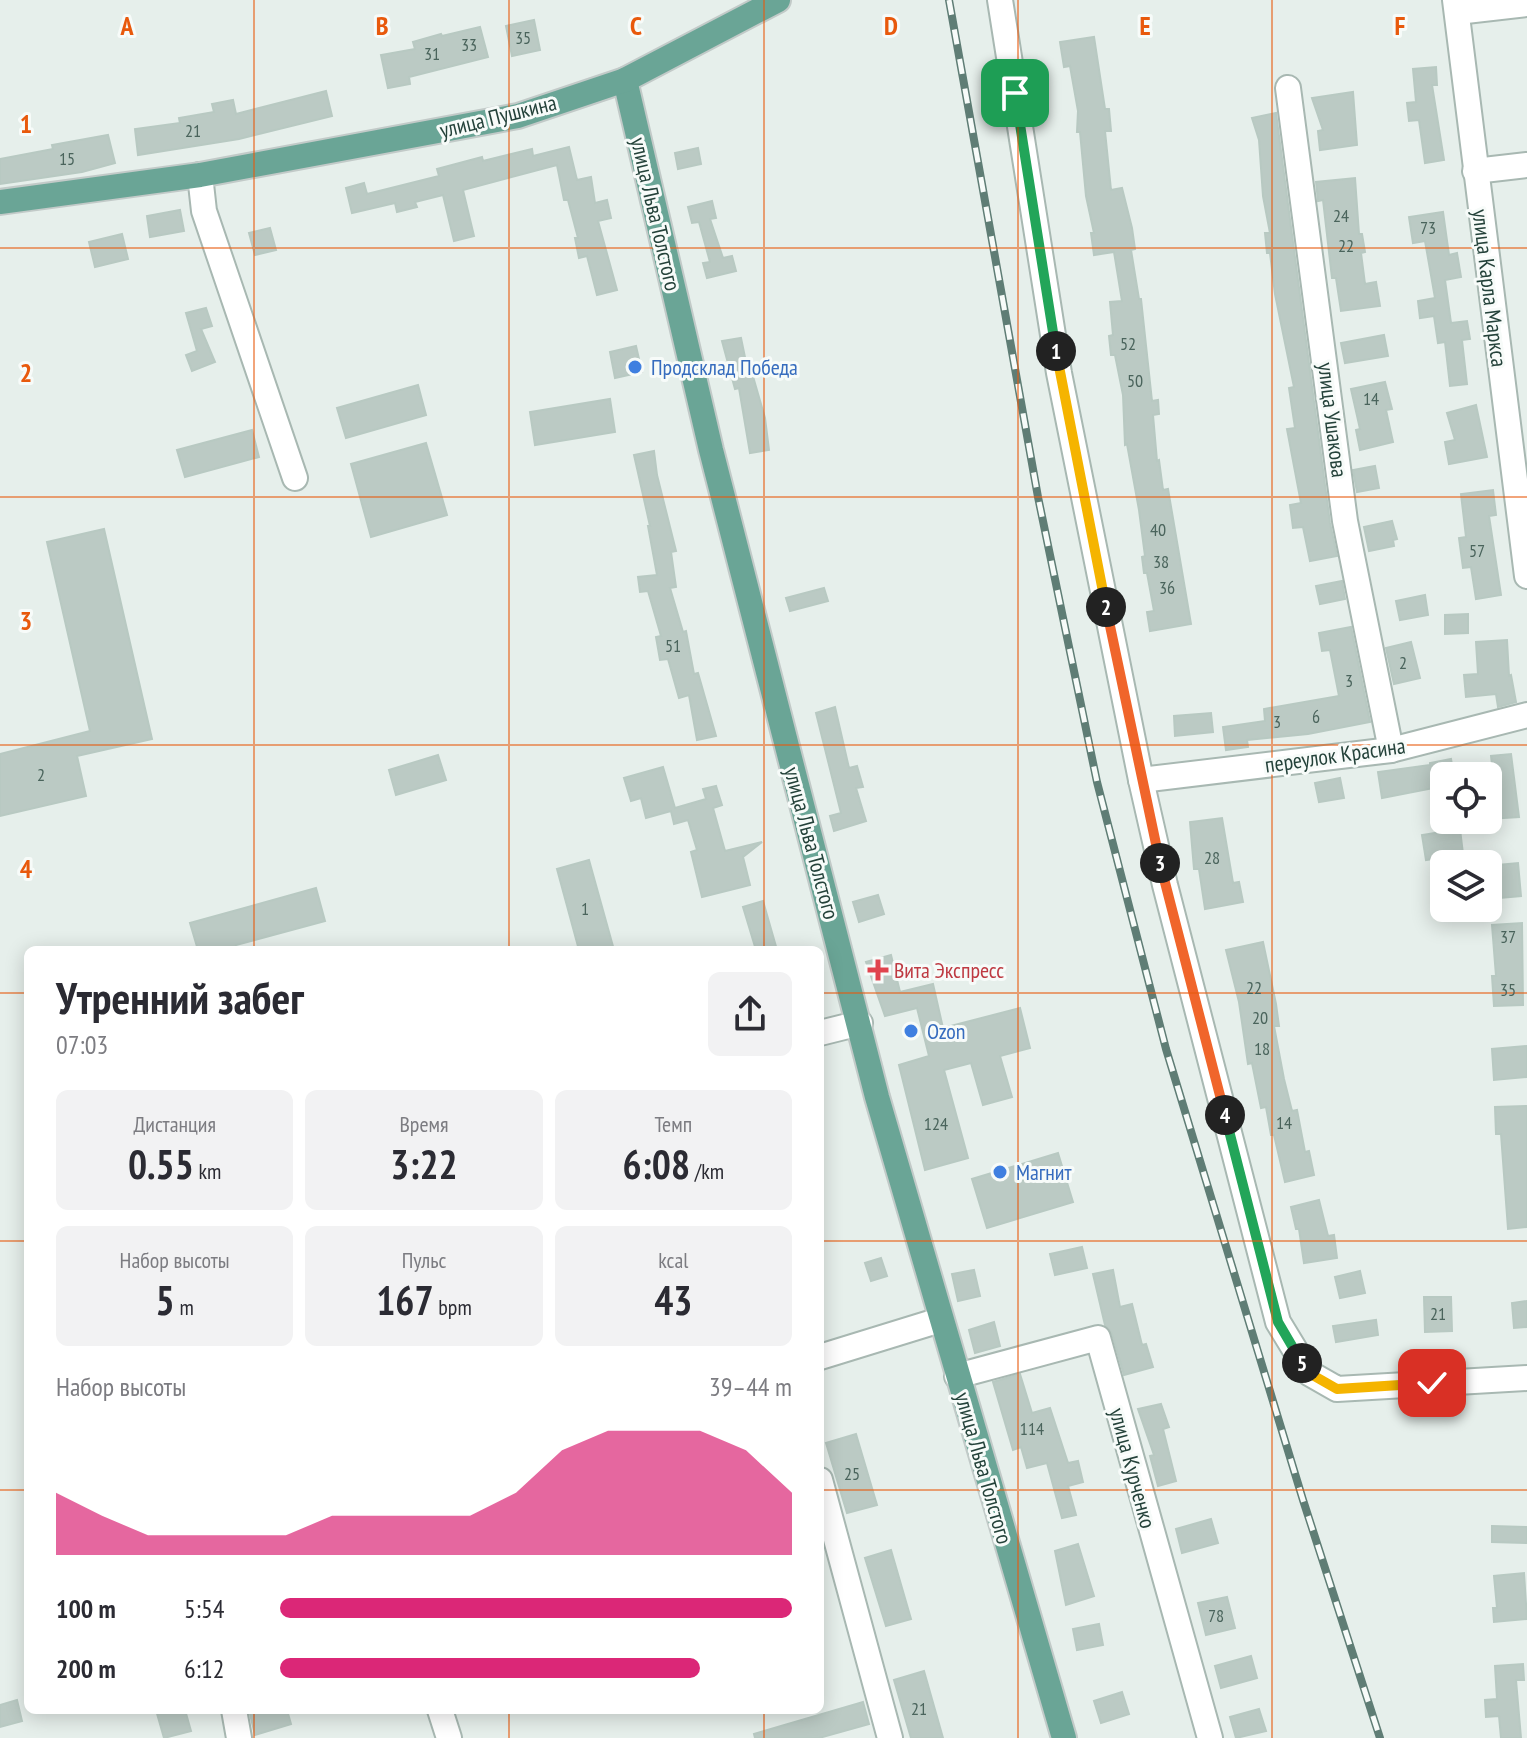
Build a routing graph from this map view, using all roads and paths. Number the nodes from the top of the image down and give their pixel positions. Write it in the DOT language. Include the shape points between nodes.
graph roads {
  1 [pos="778,0"];
  2 [pos="1000,0"];
  3 [pos="1527,4"];
  4 [pos="1456,6"];
  5 [pos="625,80"];
  6 [pos="1288,88"];
  7 [pos="1527,165"];
  8 [pos="1475,171"];
  9 [pos="200,175"];
  10 [pos="0,202"];
  11 [pos="295,478"];
  12 [pos="1527,576"];
  13 [pos="1527,715"];
  14 [pos="1391,750"];
  15 [pos="1141,780"];
  16 [pos="860,1023"];
  17 [pos="824,1032"];
  18 [pos="940,1320"];
  19 [pos="824,1356"];
  20 [pos="957,1376"];
  21 [pos="1527,1378"];
  22 [pos="824,1495"];
  23 [pos="235,1714"];
  24 [pos="441,1714"];
  25 [pos="239,1738"];
  26 [pos="449,1738"];
  27 [pos="890,1738"];
  28 [pos="1064,1738"];
  29 [pos="1210,1738"];
  1 -- 5 [label="main road, улица Пушкина"];
  2 -- 15 [label="street" via="1059,373"];
  3 -- 4 [label="street"];
  4 -- 8 [label="street, улица Карла Маркса"];
  5 -- 9 [label="main road, улица Пушкина" via="518,116"];
  5 -- 16 [label="main road, улица Льва Толстого" via="711,450"];
  6 -- 14 [label="street, улица Ушакова" via="1345,521"];
  7 -- 8 [label="street"];
  8 -- 12 [label="street, улица Карла Маркса"];
  9 -- 10 [label="main road, улица Пушкина"];
  9 -- 11 [label="street" via="204,211"];
  13 -- 14 [label="street, переулок Красина"];
  14 -- 15 [label="street, переулок Красина"];
  15 -- 21 [label="street" via="1278,1322 1309,1373 1337,1389"];
  16 -- 17 [label="street"];
  16 -- 18 [label="main road, улица Льва Толстого"];
  18 -- 19 [label="street"];
  18 -- 20 [label="main road, улица Льва Толстого"];
  20 -- 28 [label="main road, улица Льва Толстого"];
  20 -- 29 [label="street, улица Курченко" via="1098,1338"];
  22 -- 27 [label="street"];
  23 -- 25 [label="street"];
  24 -- 26 [label="street"];
}
